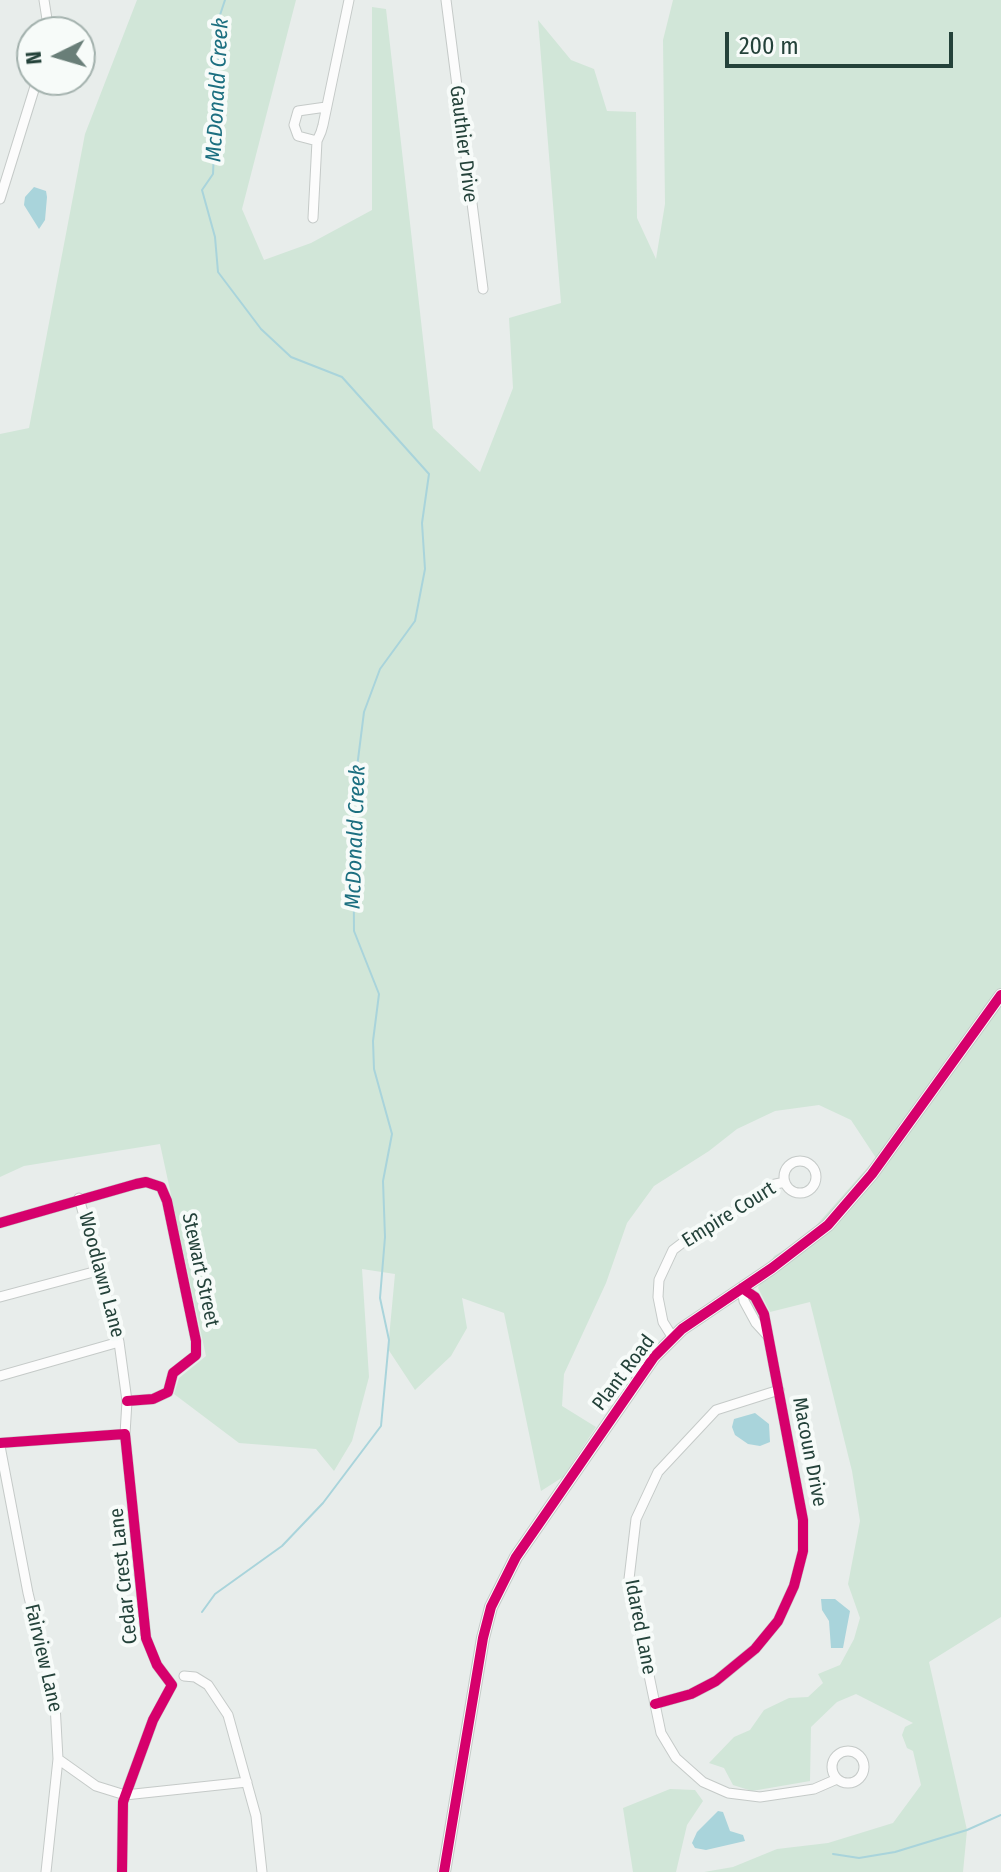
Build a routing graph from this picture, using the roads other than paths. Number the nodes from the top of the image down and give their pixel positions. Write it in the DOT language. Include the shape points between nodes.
graph roads {
  1 [pos="349,0"];
  2 [pos="446,0"];
  3 [pos="32,96"];
  4 [pos="326,107"];
  5 [pos="317,141"];
  6 [pos="0,154"];
  7 [pos="12,157"];
  8 [pos="0,199"];
  9 [pos="313,218"];
  10 [pos="483,289"];
  11 [pos="1001,995"];
  12 [pos="785,1182"];
  13 [pos="79,1198"];
  14 [pos="0,1223"];
  15 [pos="101,1270"];
  16 [pos="742,1288"];
  17 [pos="0,1297"];
  18 [pos="673,1338"];
  19 [pos="119,1342"];
  20 [pos="0,1376"];
  21 [pos="779,1390"];
  22 [pos="127,1401"];
  23 [pos="125,1434"];
  24 [pos="0,1445"];
  25 [pos="184,1676"];
  26 [pos="655,1704"];
  27 [pos="58,1759"];
  28 [pos="837,1779"];
  29 [pos="247,1782"];
  30 [pos="125,1795"];
  31 [pos="46,1872"];
  32 [pos="122,1872"];
  33 [pos="262,1872"];
  34 [pos="444,1872"];
  1 -- 4 [label="street"];
  2 -- 10 [label="street, Gauthier Drive"];
  3 -- 7 [label="street"];
  4 -- 5 [label="street"];
  4 -- 5 [label="street" via="304,107 295,116 298,136"];
  5 -- 9 [label="street"];
  6 -- 7 [label="street"];
  7 -- 8 [label="street"];
  11 -- 16 [label="street, Plant Road" via="872,1174 828,1225"];
  12 -- 18 [label="street, Empire Court" via="771,1185 747,1206 694,1234 668,1257 658,1297"];
  13 -- 14 [label="street, Woodlawn Lane"];
  13 -- 15 [label="street, Woodlawn Lane"];
  13 -- 22 [label="street, Stewart Street" via="146,1182 161,1187 167,1201 196,1355 173,1373 168,1392"];
  15 -- 17 [label="street"];
  15 -- 19 [label="street, Woodlawn Lane"];
  16 -- 18 [label="street, Plant Road"];
  16 -- 21 [label="street, Macoun Drive" via="744,1301 767,1335"];
  18 -- 34 [label="street, Plant Road" via="629,1390 516,1557 491,1607"];
  19 -- 20 [label="street"];
  19 -- 22 [label="street, Woodlawn Lane"];
  21 -- 26 [label="street, Macoun Drive" via="803,1520 803,1551 794,1586 778,1621 755,1649 716,1681"];
  21 -- 26 [label="street, Idared Lane" via="731,1403 698,1426 658,1472 636,1519 629,1579"];
  22 -- 23 [label="street, Woodlawn Lane"];
  23 -- 24 [label="street"];
  23 -- 30 [label="street, Cedar Crest Lane" via="146,1638 172,1685"];
  24 -- 27 [label="street, Fairview Lane" via="55,1704"];
  25 -- 29 [label="street" via="202,1680 223,1707"];
  26 -- 28 [label="street, Idared Lane" via="661,1733 676,1758 703,1782 728,1793 760,1797 814,1789"];
  27 -- 30 [label="street" via="96,1786"];
  27 -- 31 [label="street, Fairview Lane"];
  29 -- 30 [label="street"];
  29 -- 33 [label="street"];
  30 -- 32 [label="street, Cedar Crest Lane"];
}
